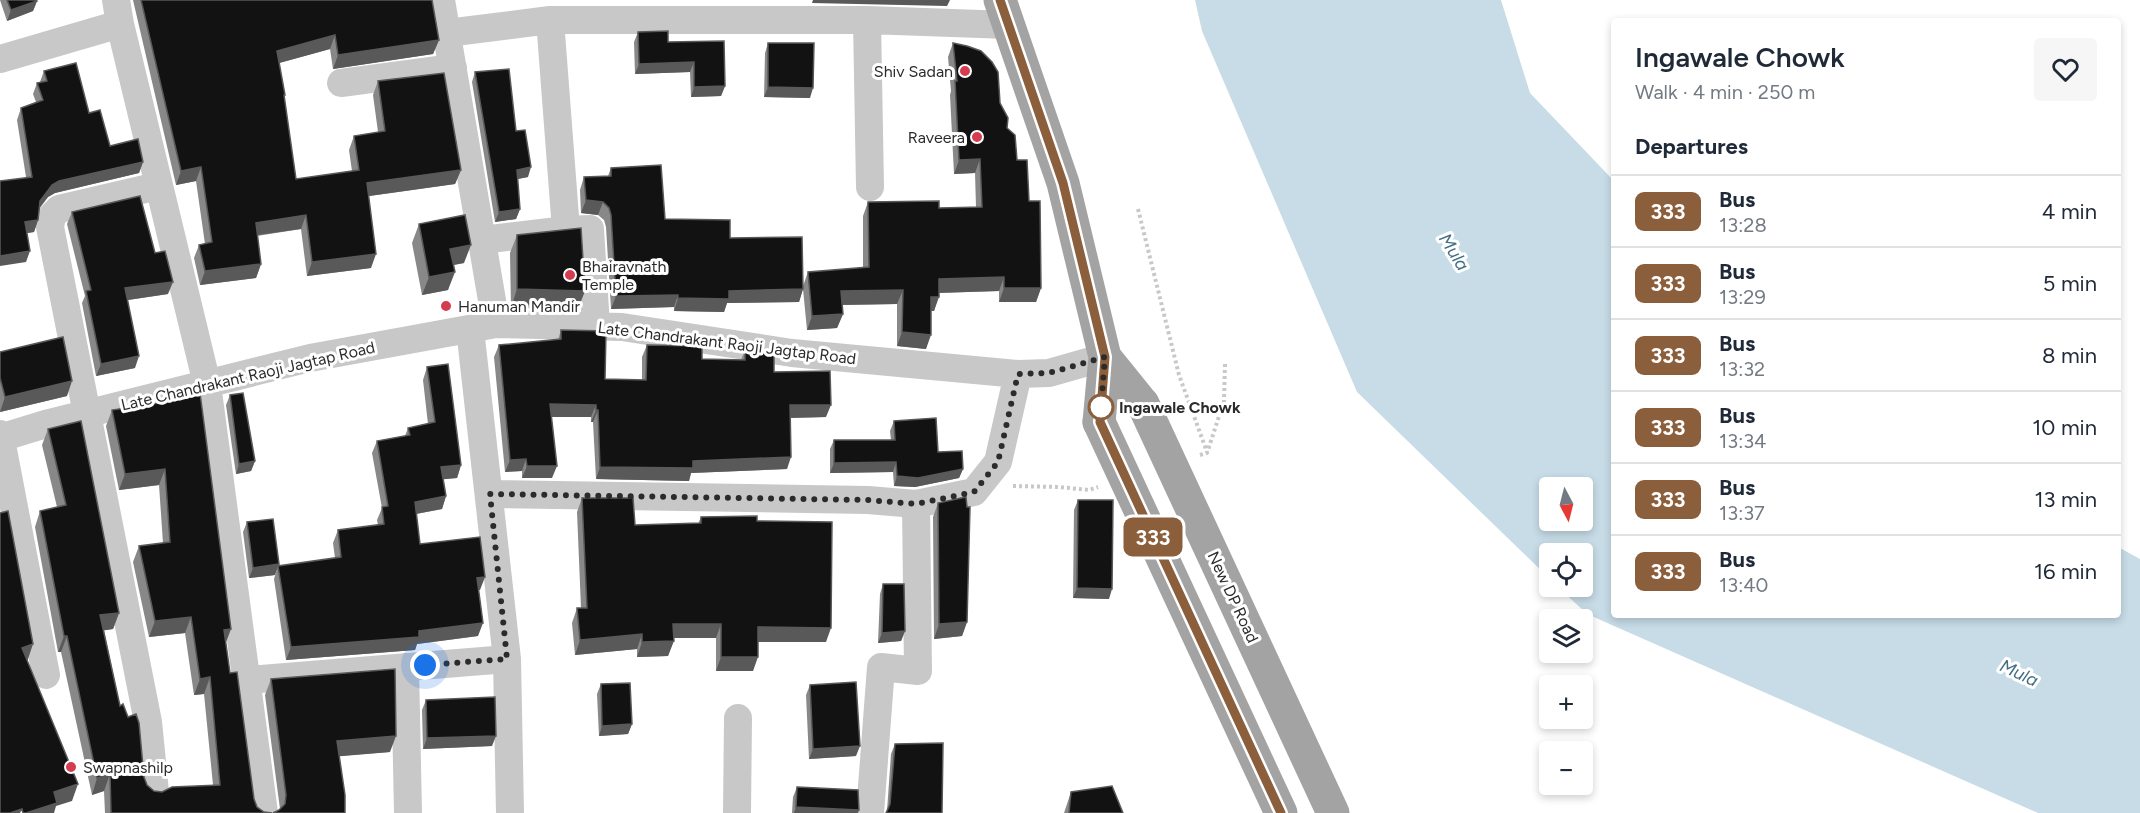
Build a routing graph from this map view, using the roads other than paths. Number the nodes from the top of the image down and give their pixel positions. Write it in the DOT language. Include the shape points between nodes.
graph roads {
  1 [pos="441,0"];
  2 [pos="118,12"];
  3 [pos="1005,12"];
  4 [pos="550,20"];
  5 [pos="867,20"];
  6 [pos="447,33"];
  7 [pos="0,59"];
  8 [pos="453,68"];
  9 [pos="341,83"];
  10 [pos="158,186"];
  11 [pos="870,187"];
  12 [pos="566,230"];
  13 [pos="482,240"];
  14 [pos="596,326"];
  15 [pos="483,327"];
  16 [pos="1105,357"];
  17 [pos="1018,374"];
  18 [pos="207,384"];
  19 [pos="87,413"];
  20 [pos="0,436"];
  21 [pos="490,494"];
  22 [pos="916,504"];
  23 [pos="507,659"];
  24 [pos="405,667"];
  25 [pos="46,675"];
  26 [pos="247,680"];
  27 [pos="738,718"];
  28 [pos="155,792"];
  29 [pos="264,813"];
  30 [pos="408,813"];
  31 [pos="510,813"];
  32 [pos="737,813"];
  33 [pos="870,813"];
  34 [pos="1281,813"];
  35 [pos="1333,813"];
  1 -- 6 [label="street"];
  2 -- 7 [label="street"];
  2 -- 10 [label="street"];
  3 -- 5 [label="street"];
  3 -- 16 [label="main road, New DP Road" via="1063,183"];
  4 -- 5 [label="street"];
  4 -- 6 [label="street"];
  4 -- 12 [label="street"];
  5 -- 11 [label="street"];
  6 -- 8 [label="street"];
  8 -- 9 [label="street"];
  8 -- 13 [label="street"];
  10 -- 18 [label="street"];
  10 -- 19 [label="street" via="59,208 52,216 50,227"];
  12 -- 13 [label="street"];
  12 -- 14 [label="street" via="590,229"];
  13 -- 15 [label="street"];
  14 -- 15 [label="street, Late Chandrakant Raoji Jagtap Road"];
  14 -- 17 [label="street, Late Chandrakant Raoji Jagtap Road" via="792,353"];
  15 -- 18 [label="street, Late Chandrakant Raoji Jagtap Road" via="310,358"];
  15 -- 21 [label="street"];
  16 -- 17 [label="street, Late Chandrakant Raoji Jagtap Road" via="1049,373"];
  16 -- 34 [label="main road, New DP Road, bridge" via="1100,422"];
  16 -- 35 [label="main road, New DP Road, bridge" via="1143,404"];
  17 -- 22 [label="street" via="998,462 992,470 974,492"];
  18 -- 19 [label="street, Late Chandrakant Raoji Jagtap Road"];
  18 -- 26 [label="street"];
  19 -- 20 [label="street, Late Chandrakant Raoji Jagtap Road"];
  19 -- 28 [label="street" via="148,722"];
  20 -- 25 [label="street"];
  21 -- 22 [label="street"];
  21 -- 23 [label="street"];
  22 -- 33 [label="street" via="918,671 881,667"];
  23 -- 24 [label="street"];
  23 -- 31 [label="street"];
  24 -- 26 [label="street"];
  24 -- 30 [label="street"];
  26 -- 29 [label="street"];
  27 -- 32 [label="street"];
}
